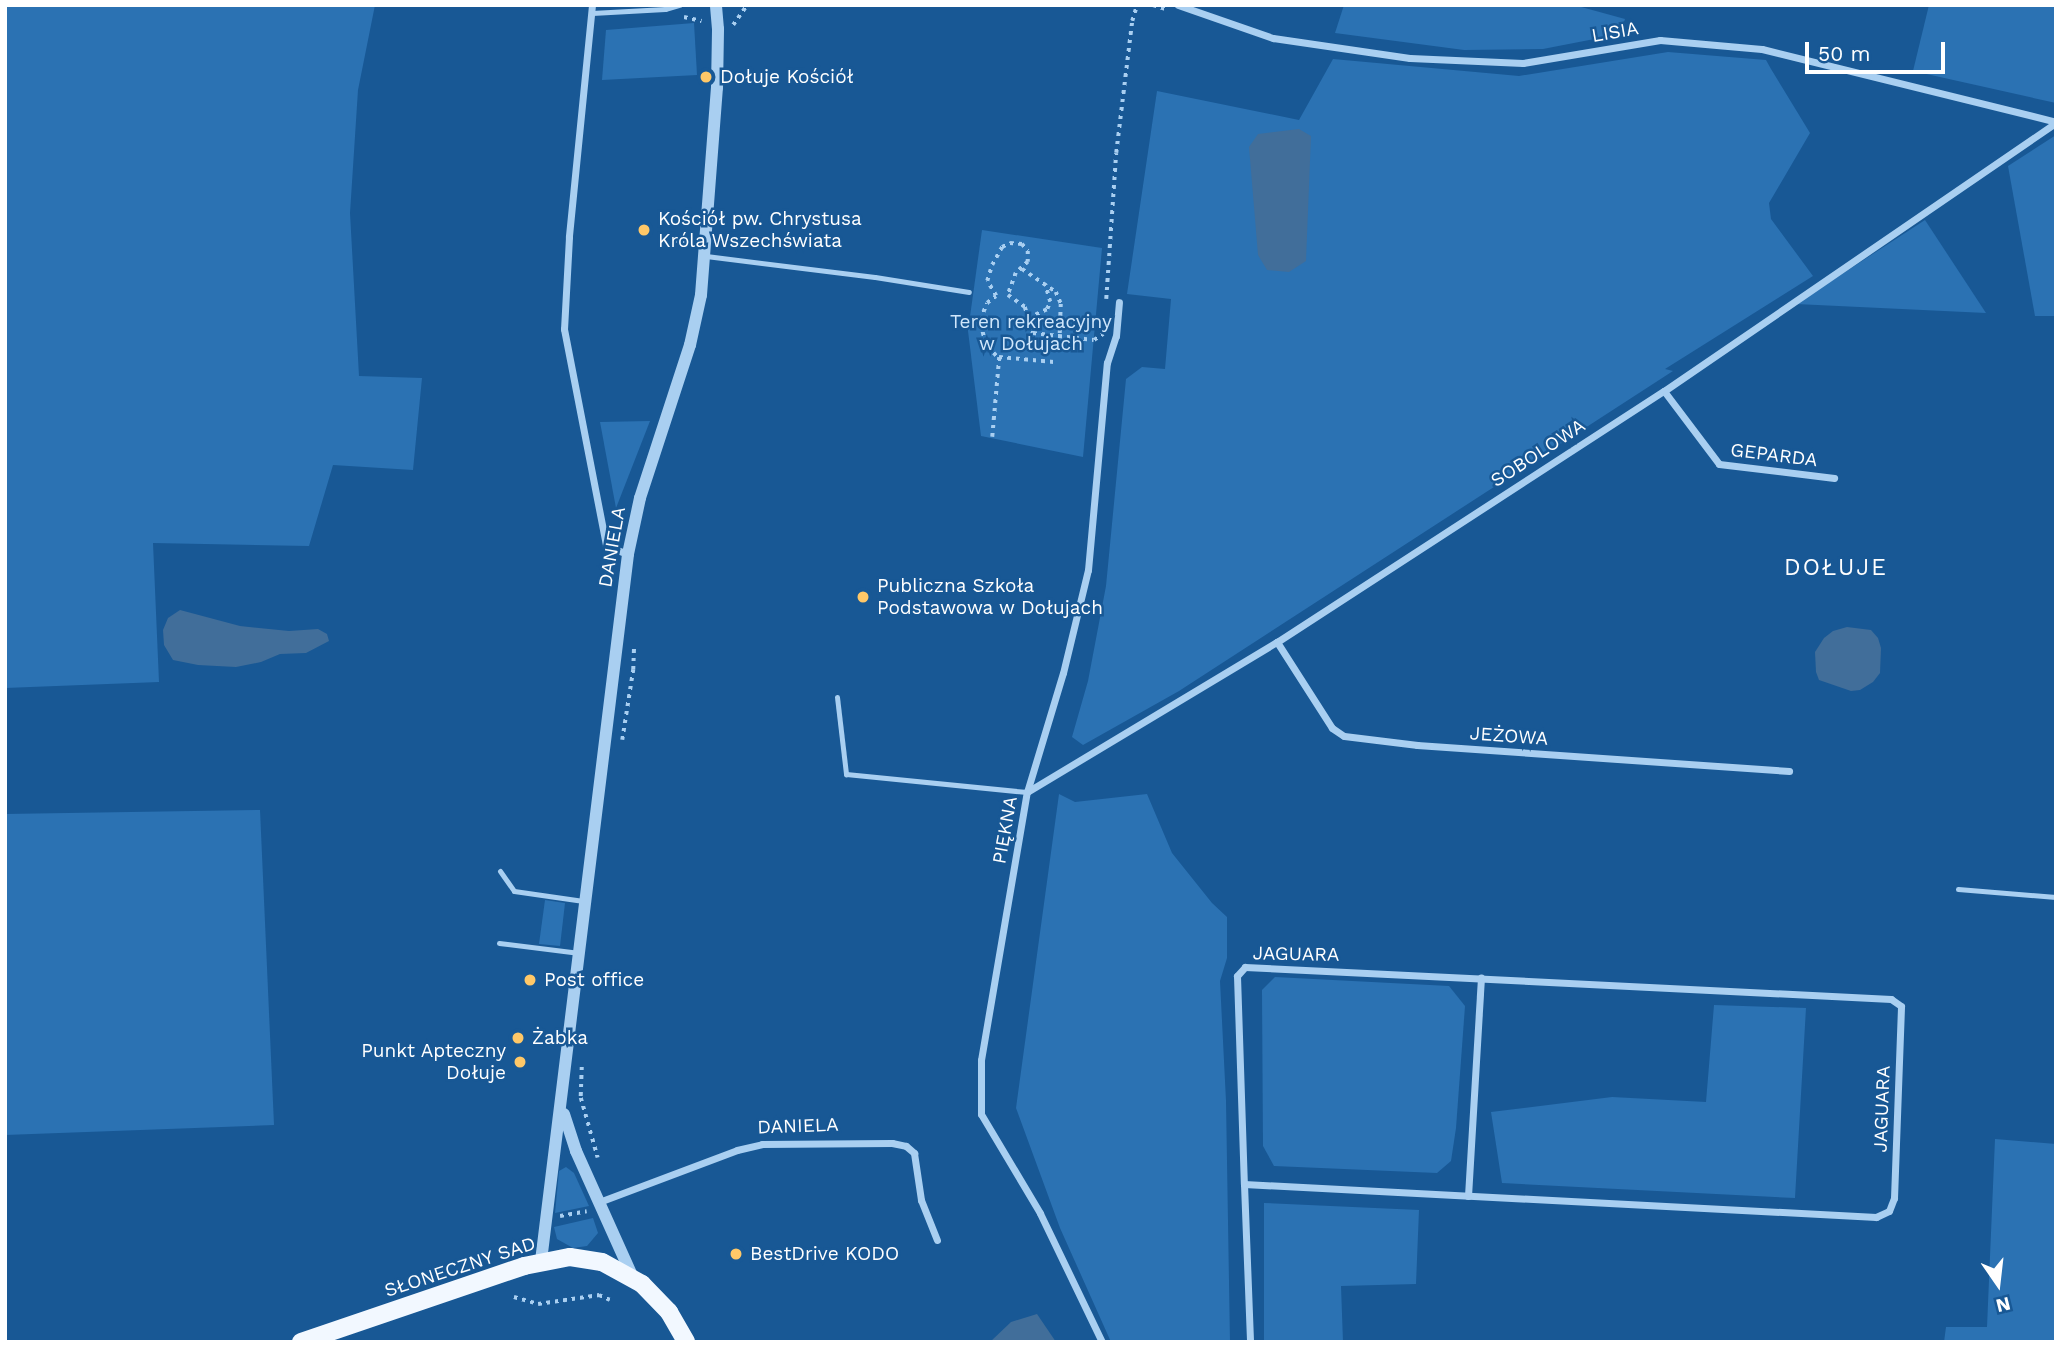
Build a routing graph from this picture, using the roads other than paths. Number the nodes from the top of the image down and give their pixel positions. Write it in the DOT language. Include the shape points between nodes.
graph roads {
  1 [pos="679,5"];
  2 [pos="716,5"];
  3 [pos="1178,5"];
  4 [pos="592,9"];
  5 [pos="2056,123"];
  6 [pos="705,256"];
  7 [pos="969,292"];
  8 [pos="1119,302"];
  9 [pos="1664,391"];
  10 [pos="1834,478"];
  11 [pos="628,554"];
  12 [pos="1277,642"];
  13 [pos="837,697"];
  14 [pos="1789,771"];
  15 [pos="1027,792"];
  16 [pos="500,871"];
  17 [pos="1958,889"];
  18 [pos="2056,897"];
  19 [pos="585,902"];
  20 [pos="499,943"];
  21 [pos="579,953"];
  22 [pos="1481,977"];
  23 [pos="563,1102"];
  24 [pos="1244,1184"];
  25 [pos="1468,1196"];
  26 [pos="596,1206"];
  27 [pos="937,1240"];
  28 [pos="541,1261"];
  29 [pos="633,1278"];
  30 [pos="301,1342"];
  31 [pos="685,1342"];
  32 [pos="1102,1342"];
  33 [pos="1250,1342"];
  1 -- 4 [label="lane"];
  2 -- 6 [label="street, DANIELA" via="717,88"];
  3 -- 5 [label="street, LISIA" via="1273,38 1410,58 1523,63 1660,40 1762,49"];
  4 -- 11 [label="street" via="564,329 606,546"];
  5 -- 9 [label="street, SOBOLOWA"];
  6 -- 7 [label="lane"];
  6 -- 11 [label="street, DANIELA" via="690,345 650,464"];
  8 -- 15 [label="street, PIĘKNA" via="1116,336 1107,363 1088,570"];
  9 -- 10 [label="street, GEPARDA" via="1719,464"];
  9 -- 12 [label="street, SOBOLOWA"];
  11 -- 19 [label="street, DANIELA"];
  12 -- 14 [label="street, JEŻOWA" via="1332,728 1344,736"];
  12 -- 15 [label="street, SOBOLOWA"];
  13 -- 15 [label="lane" via="846,774"];
  15 -- 32 [label="street, PIĘKNA" via="981,1060 981,1114 1040,1213"];
  16 -- 19 [label="lane" via="514,891"];
  17 -- 18 [label="lane"];
  19 -- 21 [label="street, DANIELA"];
  20 -- 21 [label="lane"];
  21 -- 23 [label="street, DANIELA"];
  22 -- 24 [label="street, JAGUARA" via="1245,967 1237,976"];
  22 -- 25 [label="street"];
  22 -- 25 [label="street, JAGUARA" via="1891,999 1901,1006 1902,1018 1894,1198 1889,1212 1876,1217"];
  23 -- 26 [label="street, DANIELA"];
  23 -- 28 [label="street, DANIELA"];
  24 -- 25 [label="street, JAGUARA"];
  24 -- 33 [label="street, JAGUARA"];
  26 -- 27 [label="street, DANIELA" via="762,1144 892,1143 914,1153 921,1200"];
  26 -- 29 [label="street, DANIELA"];
  28 -- 29 [label="main road, SŁONECZNY SAD" via="593,1260"];
  28 -- 30 [label="main road, SŁONECZNY SAD"];
  29 -- 31 [label="main road, SŁONECZNY SAD" via="665,1307"];
}
